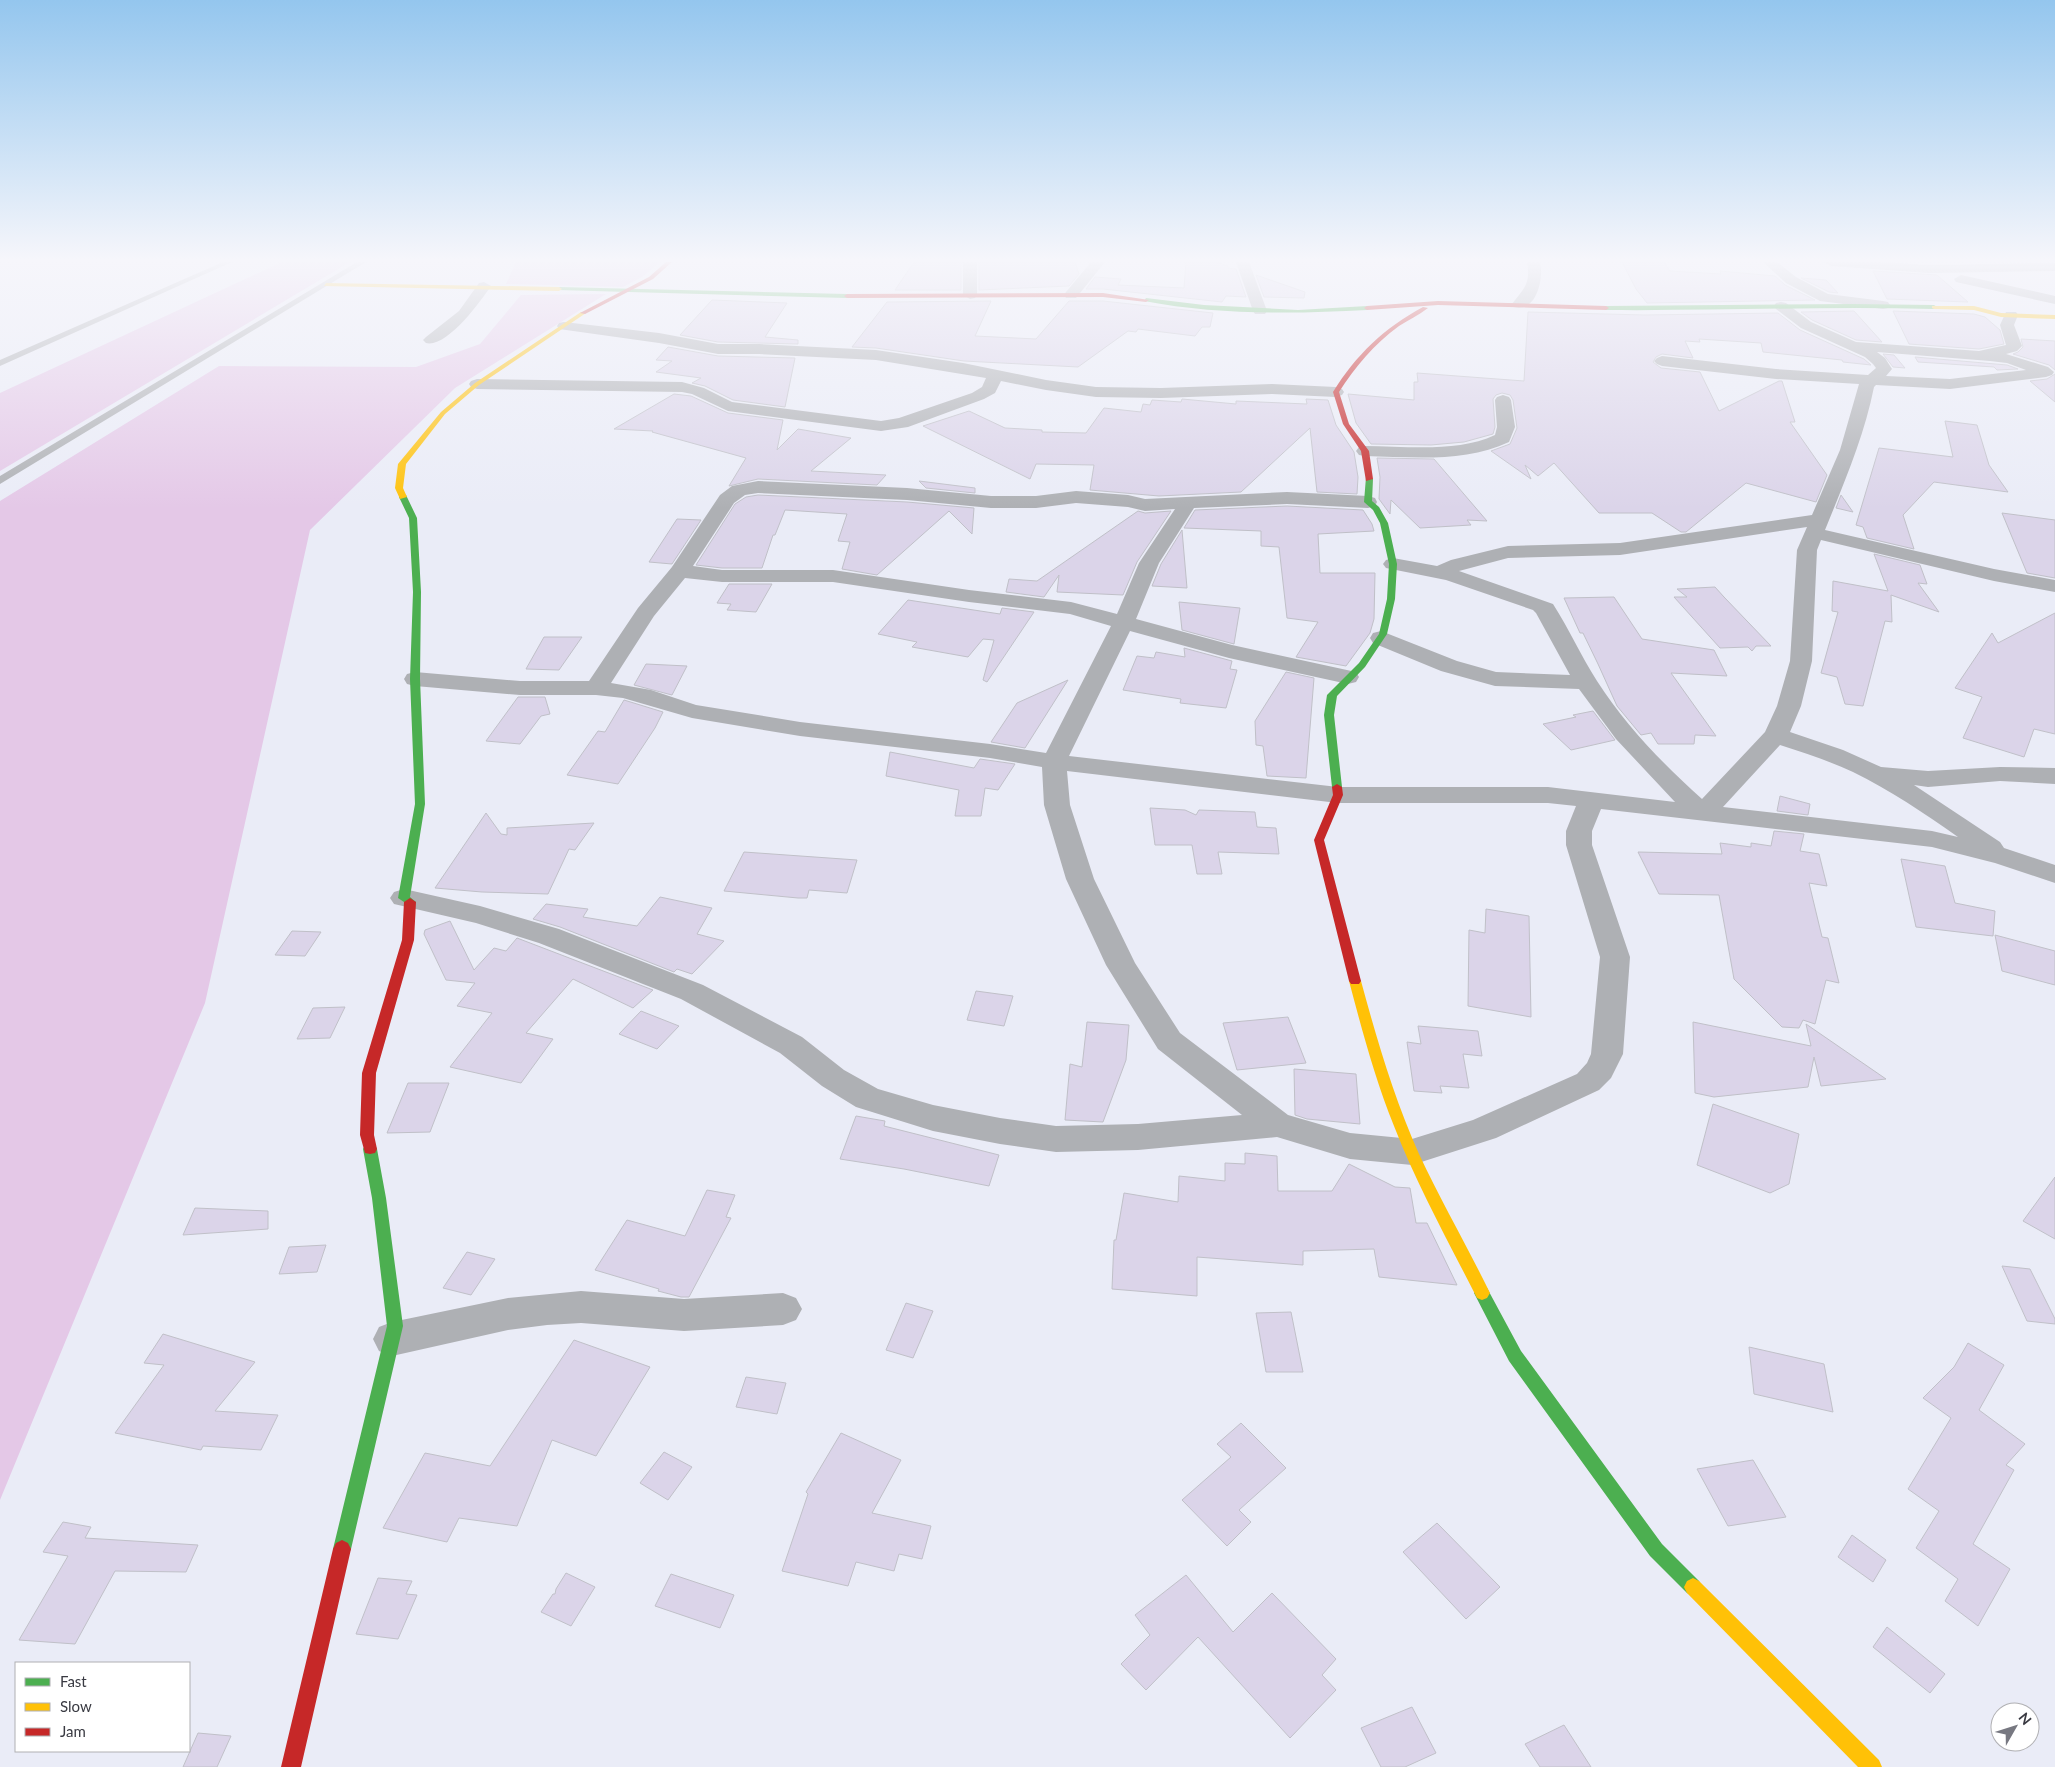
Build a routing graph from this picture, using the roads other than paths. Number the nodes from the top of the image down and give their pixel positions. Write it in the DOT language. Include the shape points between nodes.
graph roads {
  1 [pos="42,344"];
  2 [pos="227,344"];
  3 [pos="536,344"];
  4 [pos="694,344"];
  5 [pos="1373,344"];
  6 [pos="1846,344"];
  7 [pos="2013,344"];
  8 [pos="1849,346"];
  9 [pos="1982,355"];
  10 [pos="1662,361"];
  11 [pos="0,363"];
  12 [pos="2050,373"];
  13 [pos="996,374"];
  14 [pos="1872,380"];
  15 [pos="477,384"];
  16 [pos="1336,392"];
  17 [pos="1503,400"];
  18 [pos="1365,452"];
  19 [pos="0,481"];
  20 [pos="1189,502"];
  21 [pos="1368,502"];
  22 [pos="1817,526"];
  23 [pos="1393,564"];
  24 [pos="680,571"];
  25 [pos="1441,572"];
  26 [pos="2055,586"];
  27 [pos="1124,622"];
  28 [pos="1380,638"];
  29 [pos="1424,655"];
  30 [pos="1365,660"];
  31 [pos="1348,677"];
  32 [pos="416,679"];
  33 [pos="1586,682"];
  34 [pos="596,688"];
  35 [pos="1776,735"];
  36 [pos="1054,762"];
  37 [pos="1873,773"];
  38 [pos="2055,776"];
  39 [pos="1338,794"];
  40 [pos="1592,800"];
  41 [pos="1703,814"];
  42 [pos="2003,856"];
  43 [pos="2055,874"];
  44 [pos="404,898"];
  45 [pos="1277,1124"];
  46 [pos="1412,1152"];
  47 [pos="783,1309"];
  48 [pos="392,1339"];
  49 [pos="291,1767"];
  50 [pos="1872,1767"];
  1 -- 11 [label="lane"];
  2 -- 19 [label="lane"];
  3 -- 15 [label="street"];
  4 -- 13 [label="street" via="718,349 876,355"];
  5 -- 16 [label="street" via="1354,363"];
  6 -- 8 [label="street"];
  7 -- 9 [label="street" via="2012,348"];
  8 -- 9 [label="street"];
  8 -- 14 [label="street" via="1880,361 1884,369"];
  9 -- 12 [label="street" via="2010,359"];
  10 -- 14 [label="street" via="1776,374"];
  12 -- 14 [label="street" via="1950,384"];
  13 -- 15 [label="street" via="990,390 978,396 902,423 881,426 728,406 682,387"];
  13 -- 16 [label="street" via="1096,392 1272,389"];
  14 -- 22 [label="street" via="1864,391 1848,450"];
  15 -- 32 [label="street" via="422,436 402,464 399,476 399,488 414,518"];
  16 -- 18 [label="street" via="1346,424"];
  17 -- 18 [label="street" via="1506,427 1503,438 1488,446"];
  18 -- 21 [label="street"];
  20 -- 21 [label="street" via="1287,498"];
  20 -- 24 [label="street" via="1145,505 1076,497 1036,502 991,502 758,487 744,489 727,499"];
  20 -- 27 [label="street" via="1149,563"];
  21 -- 23 [label="street" via="1384,524"];
  22 -- 25 [label="street" via="1620,549 1508,552 1458,564"];
  22 -- 26 [label="street" via="1861,542 1982,574"];
  22 -- 35 [label="street" via="1807,550 1801,661 1789,706"];
  23 -- 25 [label="street"];
  23 -- 28 [label="street" via="1391,599 1384,634"];
  24 -- 27 [label="street" via="722,576 833,576 1071,608"];
  24 -- 34 [label="street" via="646,613"];
  25 -- 33 [label="street" via="1540,606"];
  27 -- 31 [label="street"];
  27 -- 36 [label="street"];
  28 -- 29 [label="street"];
  28 -- 30 [label="street"];
  29 -- 30 [label="street"];
  29 -- 33 [label="street" via="1495,679"];
  30 -- 31 [label="street"];
  31 -- 39 [label="street" via="1332,695 1329,715"];
  32 -- 34 [label="street" via="520,688"];
  32 -- 44 [label="street" via="420,804"];
  33 -- 41 [label="street" via="1602,706 1672,786"];
  34 -- 36 [label="street" via="642,695 692,711 781,726 990,751"];
  35 -- 37 [label="street" via="1842,758"];
  35 -- 41 [label="street"];
  36 -- 39 [label="street"];
  36 -- 45 [label="street" via="1056,805 1080,879 1121,965 1169,1041"];
  37 -- 38 [label="street" via="1928,779 2000,774"];
  37 -- 42 [label="street"];
  39 -- 40 [label="street" via="1539,795"];
  39 -- 46 [label="street" via="1319,840 1371,1043"];
  40 -- 41 [label="street"];
  40 -- 46 [label="street" via="1579,828 1578,849 1586,863 1615,957 1607,1054 1600,1070 1588,1082 1484,1129"];
  41 -- 42 [label="street" via="1932,840"];
  42 -- 43 [label="street"];
  44 -- 45 [label="street" via="480,915 549,936 692,992 791,1045 833,1078 867,1098 933,1118 1056,1139 1138,1137"];
  44 -- 48 [label="street" via="411,903 408,940 369,1073 367,1135 395,1326"];
  45 -- 46 [label="street" via="1350,1146"];
  46 -- 50 [label="street" via="1515,1356 1656,1550"];
  47 -- 48 [label="street" via="684,1315 582,1307 547,1309 508,1314"];
  48 -- 49 [label="street"];
}
